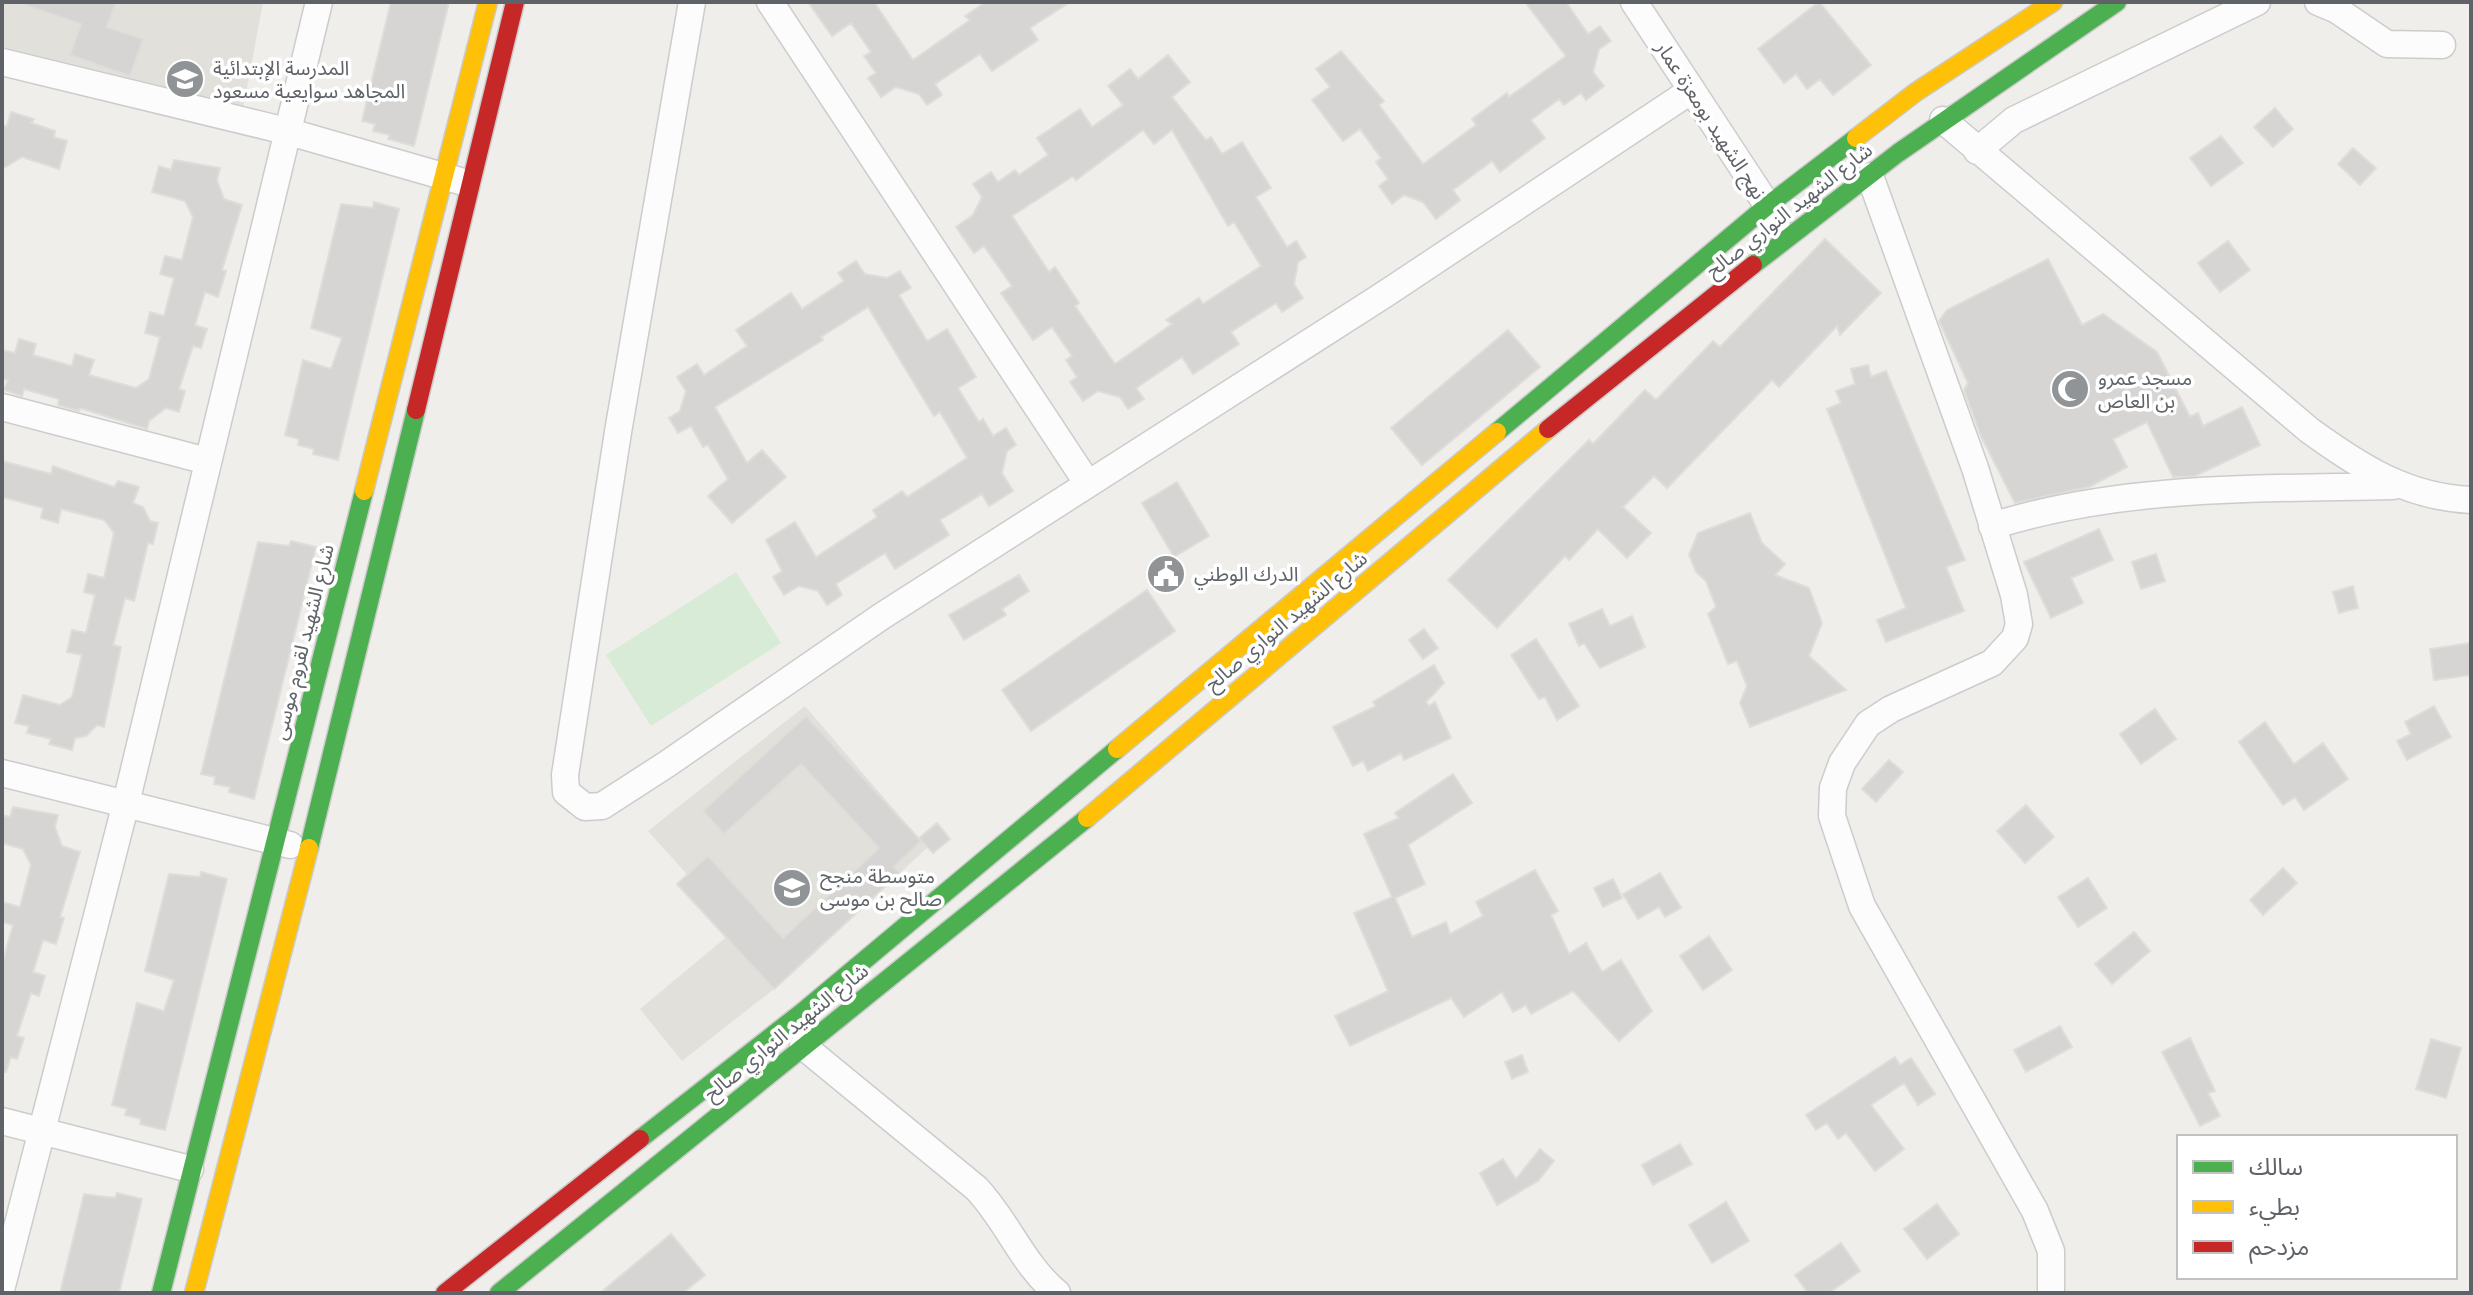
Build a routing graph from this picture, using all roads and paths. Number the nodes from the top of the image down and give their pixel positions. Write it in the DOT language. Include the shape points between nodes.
graph roads {
  1 [pos="319,2"];
  2 [pos="488,2"];
  3 [pos="515,2"];
  4 [pos="692,2"];
  5 [pos="770,2"];
  6 [pos="1634,2"];
  7 [pos="2053,2"];
  8 [pos="2117,2"];
  9 [pos="2257,2"];
  10 [pos="2318,2"];
  11 [pos="2442,45"];
  12 [pos="2,62"];
  13 [pos="1692,90"];
  14 [pos="1943,120"];
  15 [pos="286,131"];
  16 [pos="1977,151"];
  17 [pos="443,176"];
  18 [pos="1870,176"];
  19 [pos="471,184"];
  20 [pos="1767,206"];
  21 [pos="1791,237"];
  22 [pos="2,407"];
  23 [pos="207,461"];
  24 [pos="1088,484"];
  25 [pos="2399,486"];
  26 [pos="2471,500"];
  27 [pos="1992,526"];
  28 [pos="2,773"];
  29 [pos="126,803"];
  30 [pos="277,842"];
  31 [pos="309,850"];
  32 [pos="803,1046"];
  33 [pos="2,1121"];
  34 [pos="42,1131"];
  35 [pos="190,1169"];
  36 [pos="2,1286"];
  37 [pos="161,1293"];
  38 [pos="194,1293"];
  39 [pos="445,1293"];
  40 [pos="499,1293"];
  41 [pos="1057,1293"];
  42 [pos="2051,1293"];
  1 -- 15 [label="street"];
  2 -- 17 [label="street, شارع الشهيد لقروم موسى"];
  3 -- 19 [label="street"];
  4 -- 24 [label="street" via="565,775 571,799 585,807 602,806"];
  5 -- 24 [label="street"];
  6 -- 13 [label="street, نهج الشهيد بومعزة عمار"];
  7 -- 20 [label="street, شارع الشهيد النواري صالح" via="1916,92"];
  8 -- 14 [label="street, شارع الشهيد النواري صالح"];
  9 -- 16 [label="street" via="2014,120"];
  10 -- 11 [label="street" via="2387,44"];
  12 -- 15 [label="street"];
  13 -- 20 [label="street, نهج الشهيد بومعزة عمار"];
  13 -- 24 [label="street"];
  14 -- 16 [label="street"];
  14 -- 18 [label="street, شارع الشهيد النواري صالح"];
  15 -- 17 [label="street"];
  15 -- 23 [label="street"];
  16 -- 25 [label="street" via="2309,430"];
  17 -- 19 [label="street"];
  17 -- 30 [label="street, شارع الشهيد لقروم موسى"];
  18 -- 21 [label="street, شارع الشهيد النواري صالح"];
  18 -- 27 [label="street"];
  19 -- 31 [label="street"];
  20 -- 21 [label="street, نهج الشهيد بومعزة عمار"];
  20 -- 39 [label="street, شارع الشهيد النواري صالح" via="805,1010"];
  21 -- 32 [label="street, شارع الشهيد النواري صالح" via="1485,480 1121,791"];
  22 -- 23 [label="street"];
  23 -- 29 [label="street"];
  25 -- 26 [label="street" via="2439,498"];
  25 -- 27 [label="street" via="2145,495"];
  27 -- 42 [label="street" via="2018,609 2015,638 1992,663 1868,724 1842,763 1833,788 1832,816 1862,906 2035,1211 2051,1251"];
  28 -- 29 [label="street"];
  29 -- 30 [label="street"];
  29 -- 34 [label="street"];
  30 -- 31 [label="street"];
  30 -- 35 [label="street, شارع الشهيد لقروم موسى"];
  31 -- 38 [label="street"];
  32 -- 40 [label="street, شارع الشهيد النواري صالح"];
  32 -- 41 [label="street" via="976,1188 1037,1275"];
  33 -- 34 [label="street"];
  34 -- 35 [label="street"];
  34 -- 36 [label="street"];
  35 -- 37 [label="street, شارع الشهيد لقروم موسى"];
}
